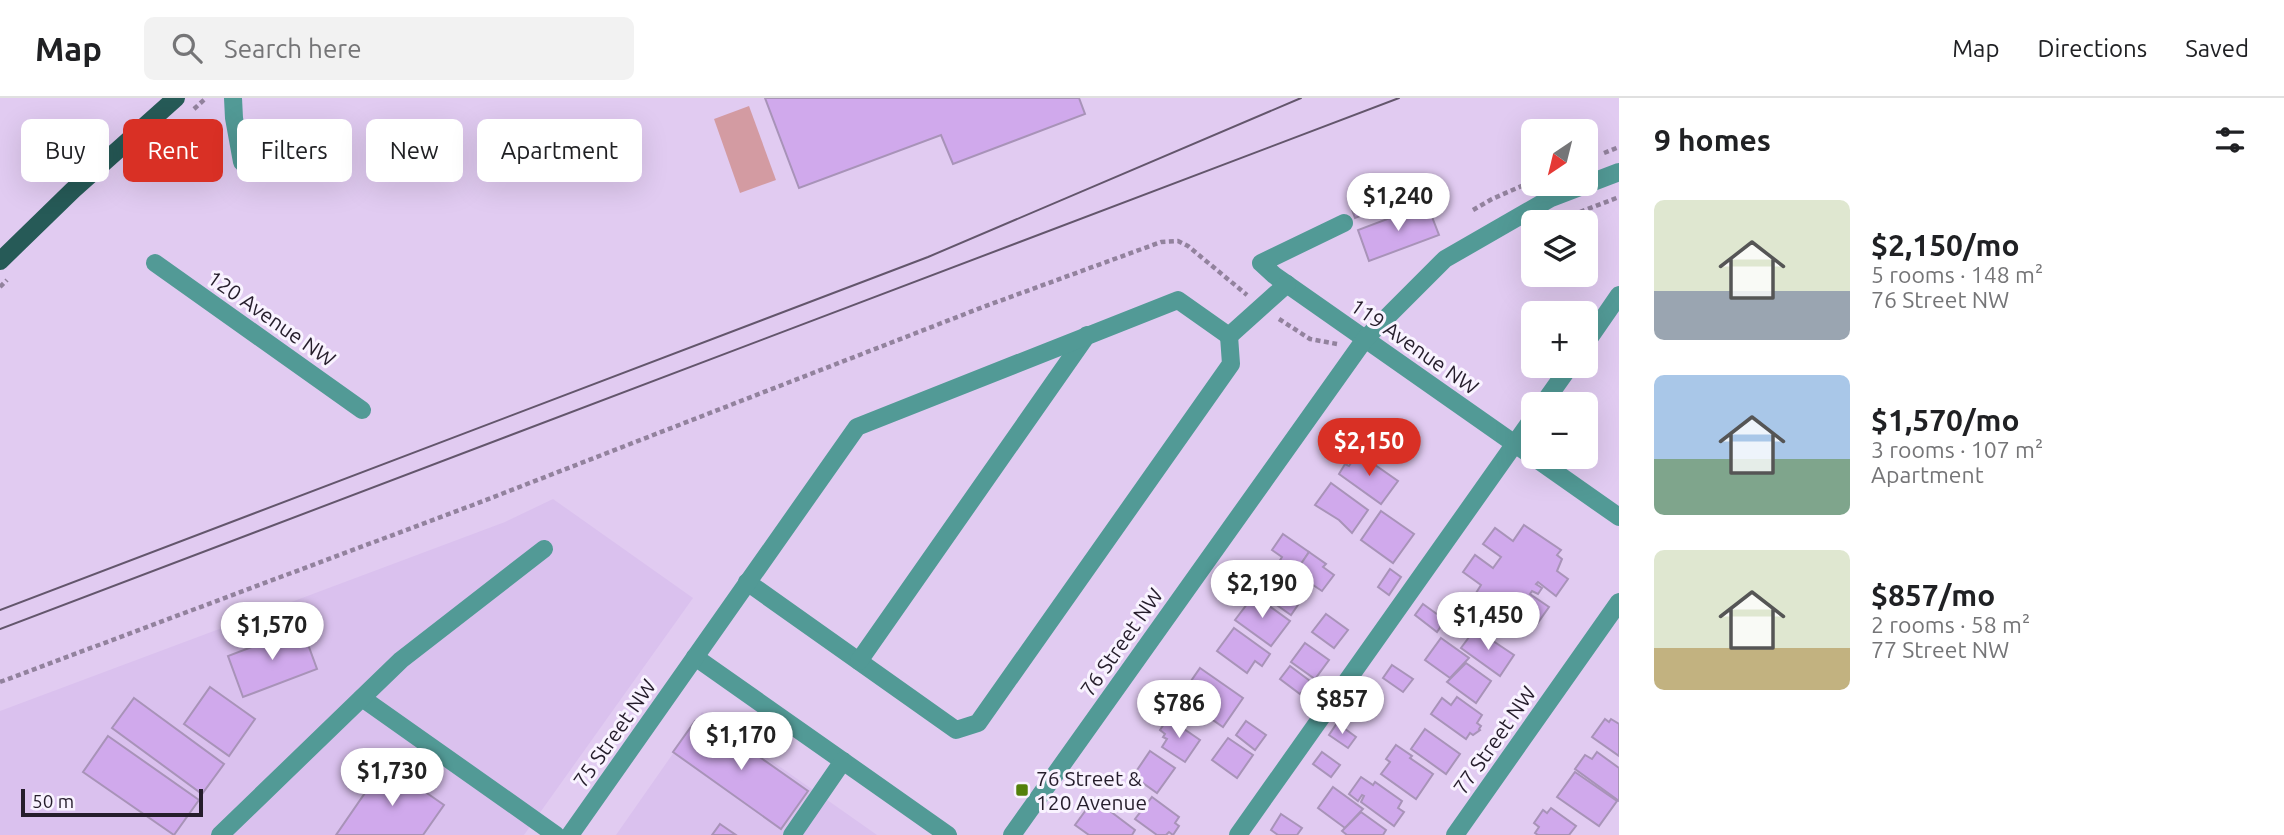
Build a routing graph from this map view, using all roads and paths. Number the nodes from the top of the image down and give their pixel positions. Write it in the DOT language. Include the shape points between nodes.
graph roads {
  1 [pos="176,98"];
  2 [pos="233,98"];
  3 [pos="237,138"];
  4 [pos="1619,172"];
  5 [pos="1521,186"];
  6 [pos="1473,210"];
  7 [pos="1344,223"];
  8 [pos="0,261"];
  9 [pos="155,263"];
  10 [pos="1287,284"];
  11 [pos="1619,295"];
  12 [pos="1262,307"];
  13 [pos="1348,326"];
  14 [pos="1598,326"];
  15 [pos="1087,335"];
  16 [pos="1229,336"];
  17 [pos="1365,339"];
  18 [pos="362,410"];
  19 [pos="1521,435"];
  20 [pos="1515,444"];
  21 [pos="1619,517"];
  22 [pos="544,549"];
  23 [pos="747,582"];
  24 [pos="1619,602"];
  25 [pos="695,657"];
  26 [pos="859,661"];
  27 [pos="0,682"];
  28 [pos="362,698"];
  29 [pos="843,761"];
  30 [pos="220,835"];
  31 [pos="556,835"];
  32 [pos="570,835"];
  33 [pos="792,835"];
  34 [pos="948,835"];
  35 [pos="1012,835"];
  36 [pos="1238,835"];
  37 [pos="1455,835"];
  1 -- 8 [label="main road"];
  2 -- 3 [label="street"];
  4 -- 17 [label="street, 76 Street NW" via="1551,198 1445,259"];
  5 -- 6 [label="path"];
  7 -- 10 [label="street, 119 Avenue NW" via="1261,263"];
  9 -- 18 [label="street, 120 Avenue NW"];
  10 -- 12 [label="street"];
  10 -- 13 [label="street, 119 Avenue NW"];
  11 -- 14 [label="street"];
  12 -- 13 [label="path" via="1310,340 1337,344"];
  12 -- 16 [label="street"];
  12 -- 27 [label="path" via="1188,246 1161,242"];
  13 -- 17 [label="street, 119 Avenue NW"];
  15 -- 16 [label="street, 75 Street NW" via="1178,300"];
  15 -- 23 [label="street, 75 Street NW" via="857,427"];
  15 -- 26 [label="street"];
  16 -- 26 [label="street" via="1231,364 978,723 956,730"];
  17 -- 20 [label="street, 119 Avenue NW"];
  17 -- 35 [label="street, 76 Street NW"];
  19 -- 20 [label="street"];
  20 -- 21 [label="street, 119 Avenue NW"];
  20 -- 36 [label="street"];
  22 -- 28 [label="street" via="401,660"];
  23 -- 25 [label="street, 75 Street NW"];
  23 -- 26 [label="street"];
  24 -- 37 [label="street, 77 Street NW"];
  25 -- 29 [label="street"];
  25 -- 32 [label="street, 75 Street NW"];
  28 -- 30 [label="street"];
  28 -- 31 [label="street"];
  29 -- 33 [label="street"];
  29 -- 34 [label="street"];
}
